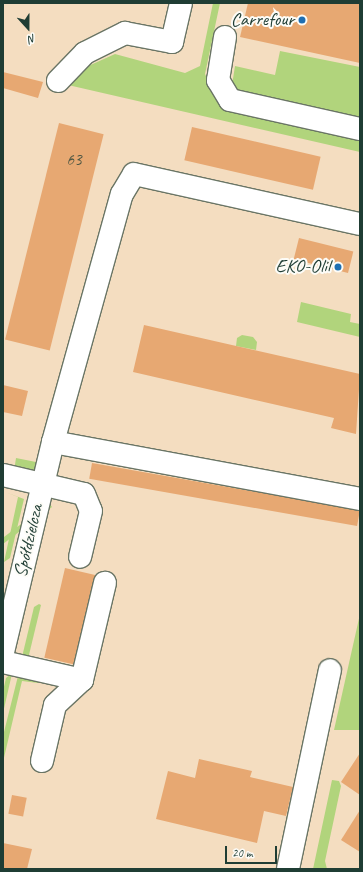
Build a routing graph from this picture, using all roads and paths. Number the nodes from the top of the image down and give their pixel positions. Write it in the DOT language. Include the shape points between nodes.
graph roads {
  1 [pos="181,3"];
  2 [pos="225,38"];
  3 [pos="58,81"];
  4 [pos="360,129"];
  5 [pos="360,224"];
  6 [pos="53,442"];
  7 [pos="3,476"];
  8 [pos="44,480"];
  9 [pos="360,499"];
  10 [pos="80,557"];
  11 [pos="11,577"];
  12 [pos="105,583"];
  13 [pos="4,650"];
  14 [pos="330,670"];
  15 [pos="82,680"];
  16 [pos="42,761"];
  17 [pos="288,869"];
  1 -- 3 [label="street" via="172,42 125,32 85,53"];
  2 -- 4 [label="street" via="218,80 230,100"];
  5 -- 6 [label="street, Spółdzielcza" via="134,174 122,194"];
  6 -- 8 [label="street, Spółdzielcza"];
  6 -- 9 [label="street"];
  7 -- 8 [label="street"];
  8 -- 10 [label="street" via="84,494 92,511"];
  8 -- 11 [label="street, Spółdzielcza"];
  11 -- 13 [label="street, Spółdzielcza"];
  12 -- 15 [label="street"];
  13 -- 15 [label="street"];
  14 -- 17 [label="street"];
  15 -- 16 [label="street" via="55,705"];
}
